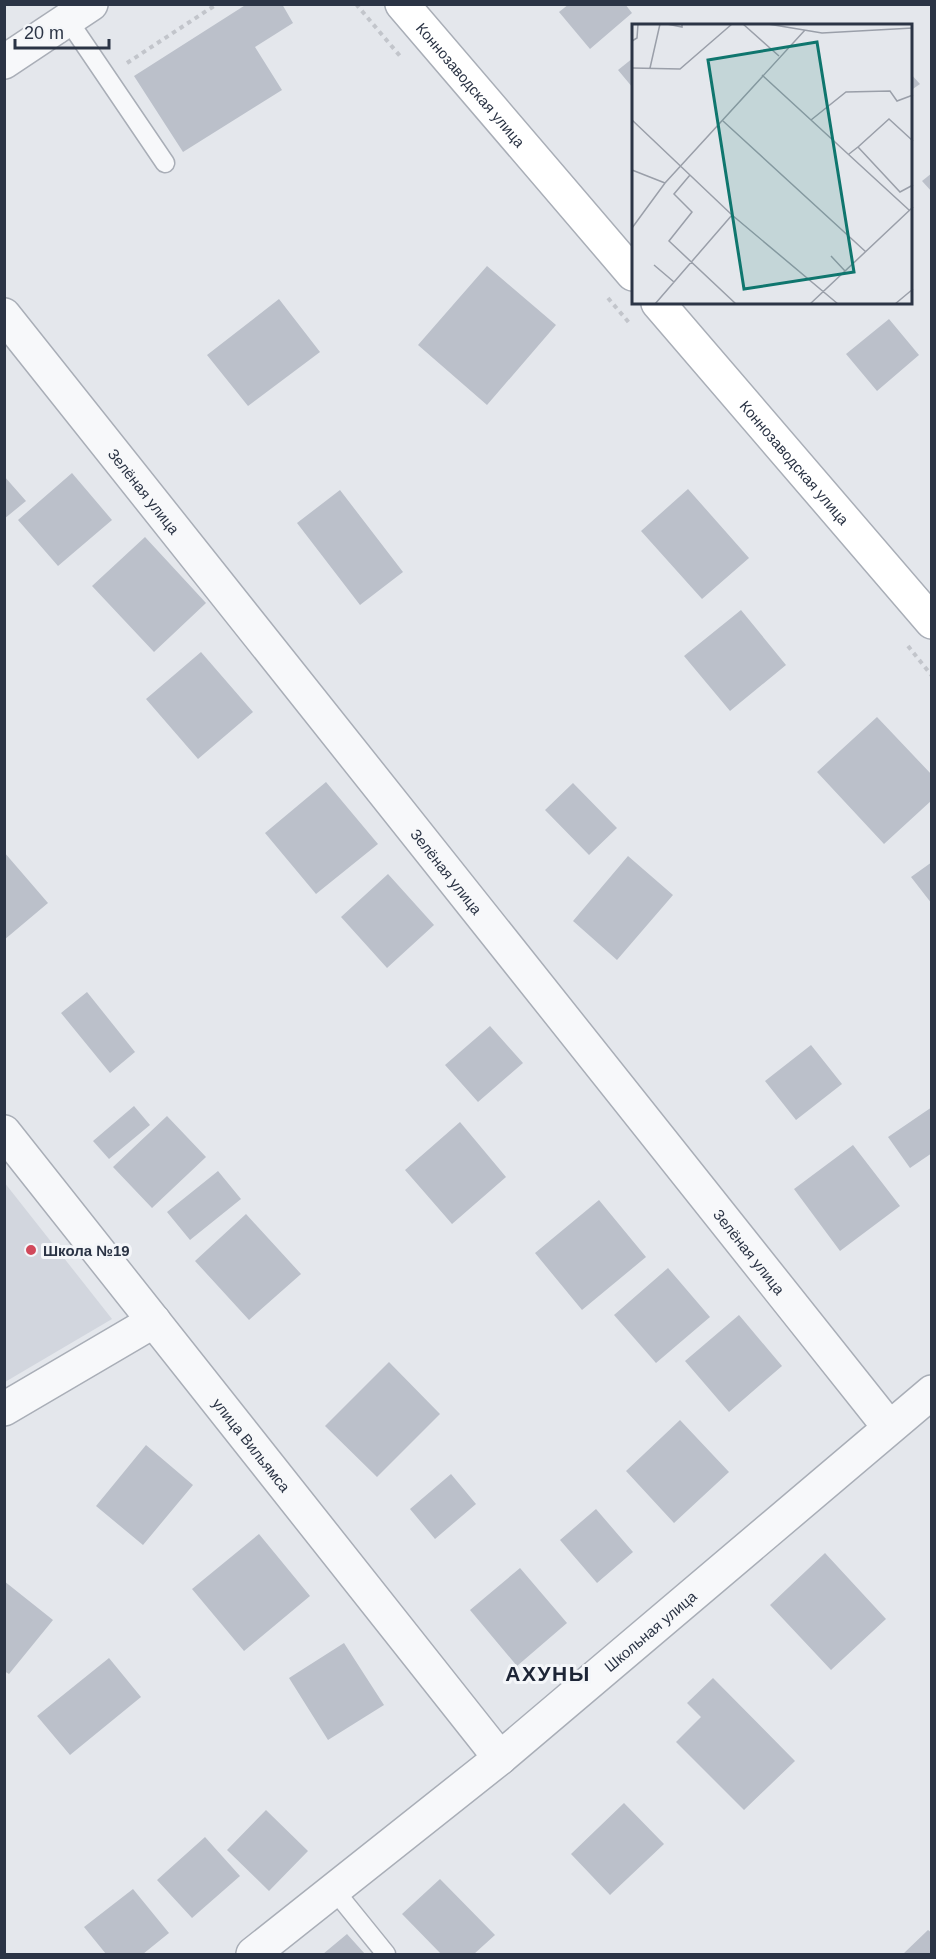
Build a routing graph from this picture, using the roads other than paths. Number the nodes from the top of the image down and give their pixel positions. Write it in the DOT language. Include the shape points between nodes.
graph roads {
  1 [pos="402,4"];
  2 [pos="80,12"];
  3 [pos="4,62"];
  4 [pos="165,163"];
  5 [pos="632,273"];
  6 [pos="659,304"];
  7 [pos="4,315"];
  8 [pos="932,622"];
  9 [pos="4,1132"];
  10 [pos="154,1322"];
  11 [pos="932,1392"];
  12 [pos="4,1409"];
  13 [pos="889,1426"];
  14 [pos="500,1758"];
  15 [pos="335,1891"];
  16 [pos="253,1954"];
  17 [pos="386,1954"];
  1 -- 5 [label="main road, Коннозаводская улица"];
  2 -- 3 [label="street"];
  2 -- 4 [label="lane" via="107,77"];
  6 -- 8 [label="main road, Коннозаводская улица"];
  7 -- 13 [label="street, Зелёная улица"];
  9 -- 10 [label="street, улица Вильямса"];
  10 -- 12 [label="street"];
  10 -- 14 [label="street, улица Вильямса"];
  11 -- 13 [label="street, Школьная улица"];
  13 -- 14 [label="street, Школьная улица"];
  14 -- 15 [label="street, Школьная улица"];
  15 -- 16 [label="street, Школьная улица"];
  15 -- 17 [label="lane"];
}
